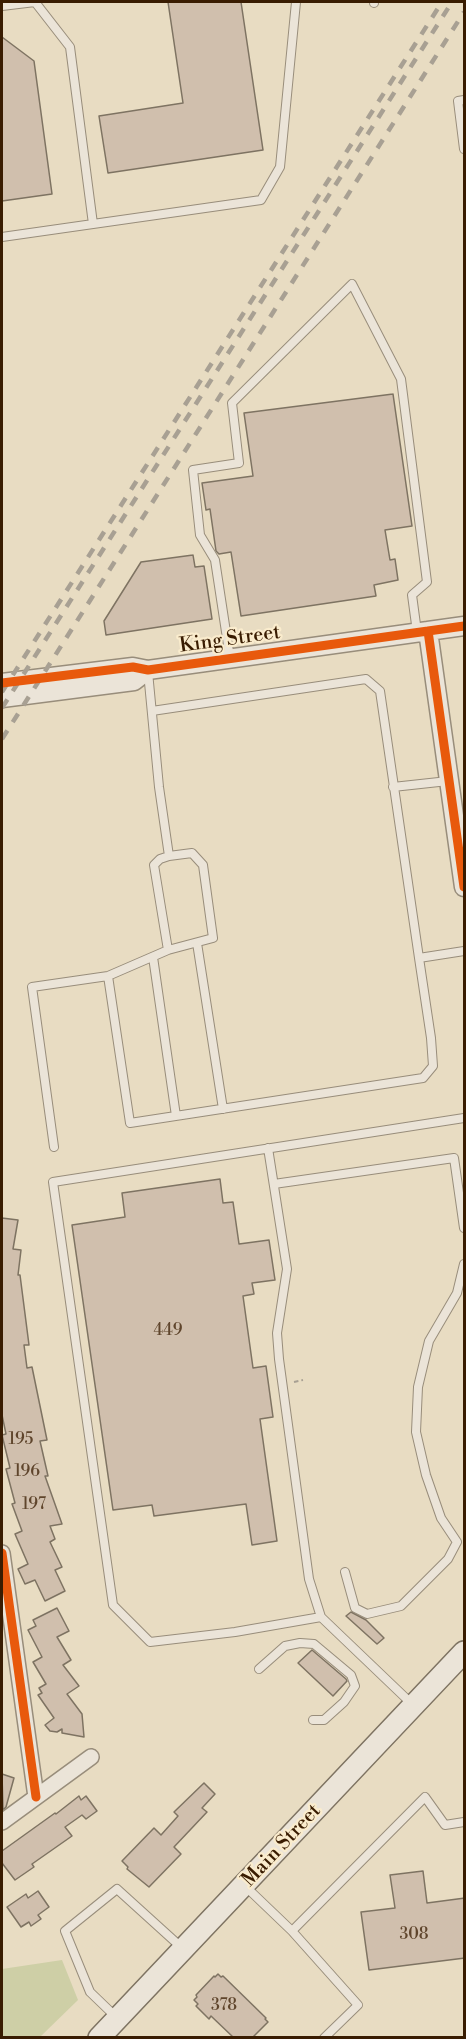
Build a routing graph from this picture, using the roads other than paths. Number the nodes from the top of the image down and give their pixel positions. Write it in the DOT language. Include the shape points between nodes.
graph roads {
  1 [pos="35,2"];
  2 [pos="296,2"];
  3 [pos="2,6"];
  4 [pos="465,100"];
  5 [pos="465,149"];
  6 [pos="93,224"];
  7 [pos="2,237"];
  8 [pos="465,626"];
  9 [pos="422,632"];
  10 [pos="230,658"];
  11 [pos="148,670"];
  12 [pos="2,683"];
  13 [pos="2,698"];
  14 [pos="152,711"];
  15 [pos="449,781"];
  16 [pos="393,788"];
  17 [pos="169,856"];
  18 [pos="465,887"];
  19 [pos="197,943"];
  20 [pos="168,950"];
  21 [pos="465,951"];
  22 [pos="153,957"];
  23 [pos="419,958"];
  24 [pos="108,976"];
  25 [pos="223,1109"];
  26 [pos="176,1116"];
  27 [pos="465,1118"];
  28 [pos="54,1147"];
  29 [pos="268,1148"];
  30 [pos="274,1184"];
  31 [pos="465,1228"];
  32 [pos="465,1264"];
  33 [pos="2,1553"];
  34 [pos="345,1572"];
  35 [pos="321,1617"];
  36 [pos="465,1652"];
  37 [pos="259,1669"];
  38 [pos="414,1706"];
  39 [pos="313,1720"];
  40 [pos="91,1757"];
  41 [pos="36,1797"];
  42 [pos="2,1822"];
  43 [pos="465,1822"];
  44 [pos="245,1885"];
  45 [pos="292,1931"];
  46 [pos="184,1949"];
  47 [pos="117,2018"];
  48 [pos="99,2037"];
  49 [pos="324,2037"];
  1 -- 3 [label="lane"];
  1 -- 6 [label="lane" via="70,47"];
  2 -- 6 [label="lane" via="280,167 261,200"];
  4 -- 5 [label="lane" via="458,101"];
  6 -- 7 [label="lane"];
  8 -- 9 [label="street, King Street"];
  9 -- 10 [label="street, King Street"];
  9 -- 10 [label="lane" via="412,595 427,582 401,379 352,284 232,403 239,463 193,470 200,535 216,560"];
  9 -- 15 [label="street"];
  10 -- 11 [label="street, King Street"];
  11 -- 12 [label="street, King Street" via="133,667"];
  11 -- 13 [label="street, King Street" via="134,681"];
  11 -- 14 [label="lane"];
  14 -- 16 [label="lane" via="366,679 380,692"];
  14 -- 17 [label="lane"];
  15 -- 16 [label="lane"];
  15 -- 18 [label="street"];
  16 -- 23 [label="lane"];
  17 -- 19 [label="lane" via="192,853 204,865 213,938"];
  17 -- 20 [label="lane" via="154,865"];
  19 -- 20 [label="lane"];
  19 -- 25 [label="lane"];
  20 -- 22 [label="lane"];
  21 -- 23 [label="lane"];
  22 -- 24 [label="lane"];
  22 -- 26 [label="lane"];
  23 -- 25 [label="lane" via="433,1066 423,1078"];
  24 -- 26 [label="lane" via="129,1123"];
  24 -- 28 [label="lane" via="32,987"];
  25 -- 26 [label="lane"];
  27 -- 29 [label="lane"];
  29 -- 30 [label="lane"];
  29 -- 35 [label="lane" via="52,1182 113,1605 150,1642"];
  30 -- 31 [label="lane" via="454,1158"];
  30 -- 35 [label="lane" via="287,1269 277,1333 279,1359 309,1579"];
  32 -- 34 [label="lane" via="457,1293 429,1341 418,1388 416,1432 441,1518 457,1542 448,1559 401,1606 367,1614 355,1608"];
  33 -- 41 [label="street"];
  35 -- 38 [label="lane"];
  36 -- 38 [label="main road, Main Street"];
  37 -- 39 [label="lane" via="285,1646 300,1643 314,1644 351,1675 355,1686 344,1702 324,1720"];
  38 -- 44 [label="main road, Main Street"];
  40 -- 41 [label="street"];
  41 -- 42 [label="street"];
  43 -- 45 [label="lane" via="445,1825 425,1797"];
  44 -- 45 [label="lane"];
  44 -- 46 [label="main road, Main Street"];
  45 -- 49 [label="lane" via="358,2005"];
  46 -- 47 [label="main road, Main Street"];
  46 -- 47 [label="lane" via="117,1889 65,1931 90,1992"];
  47 -- 48 [label="main road, Main Street"];
}
